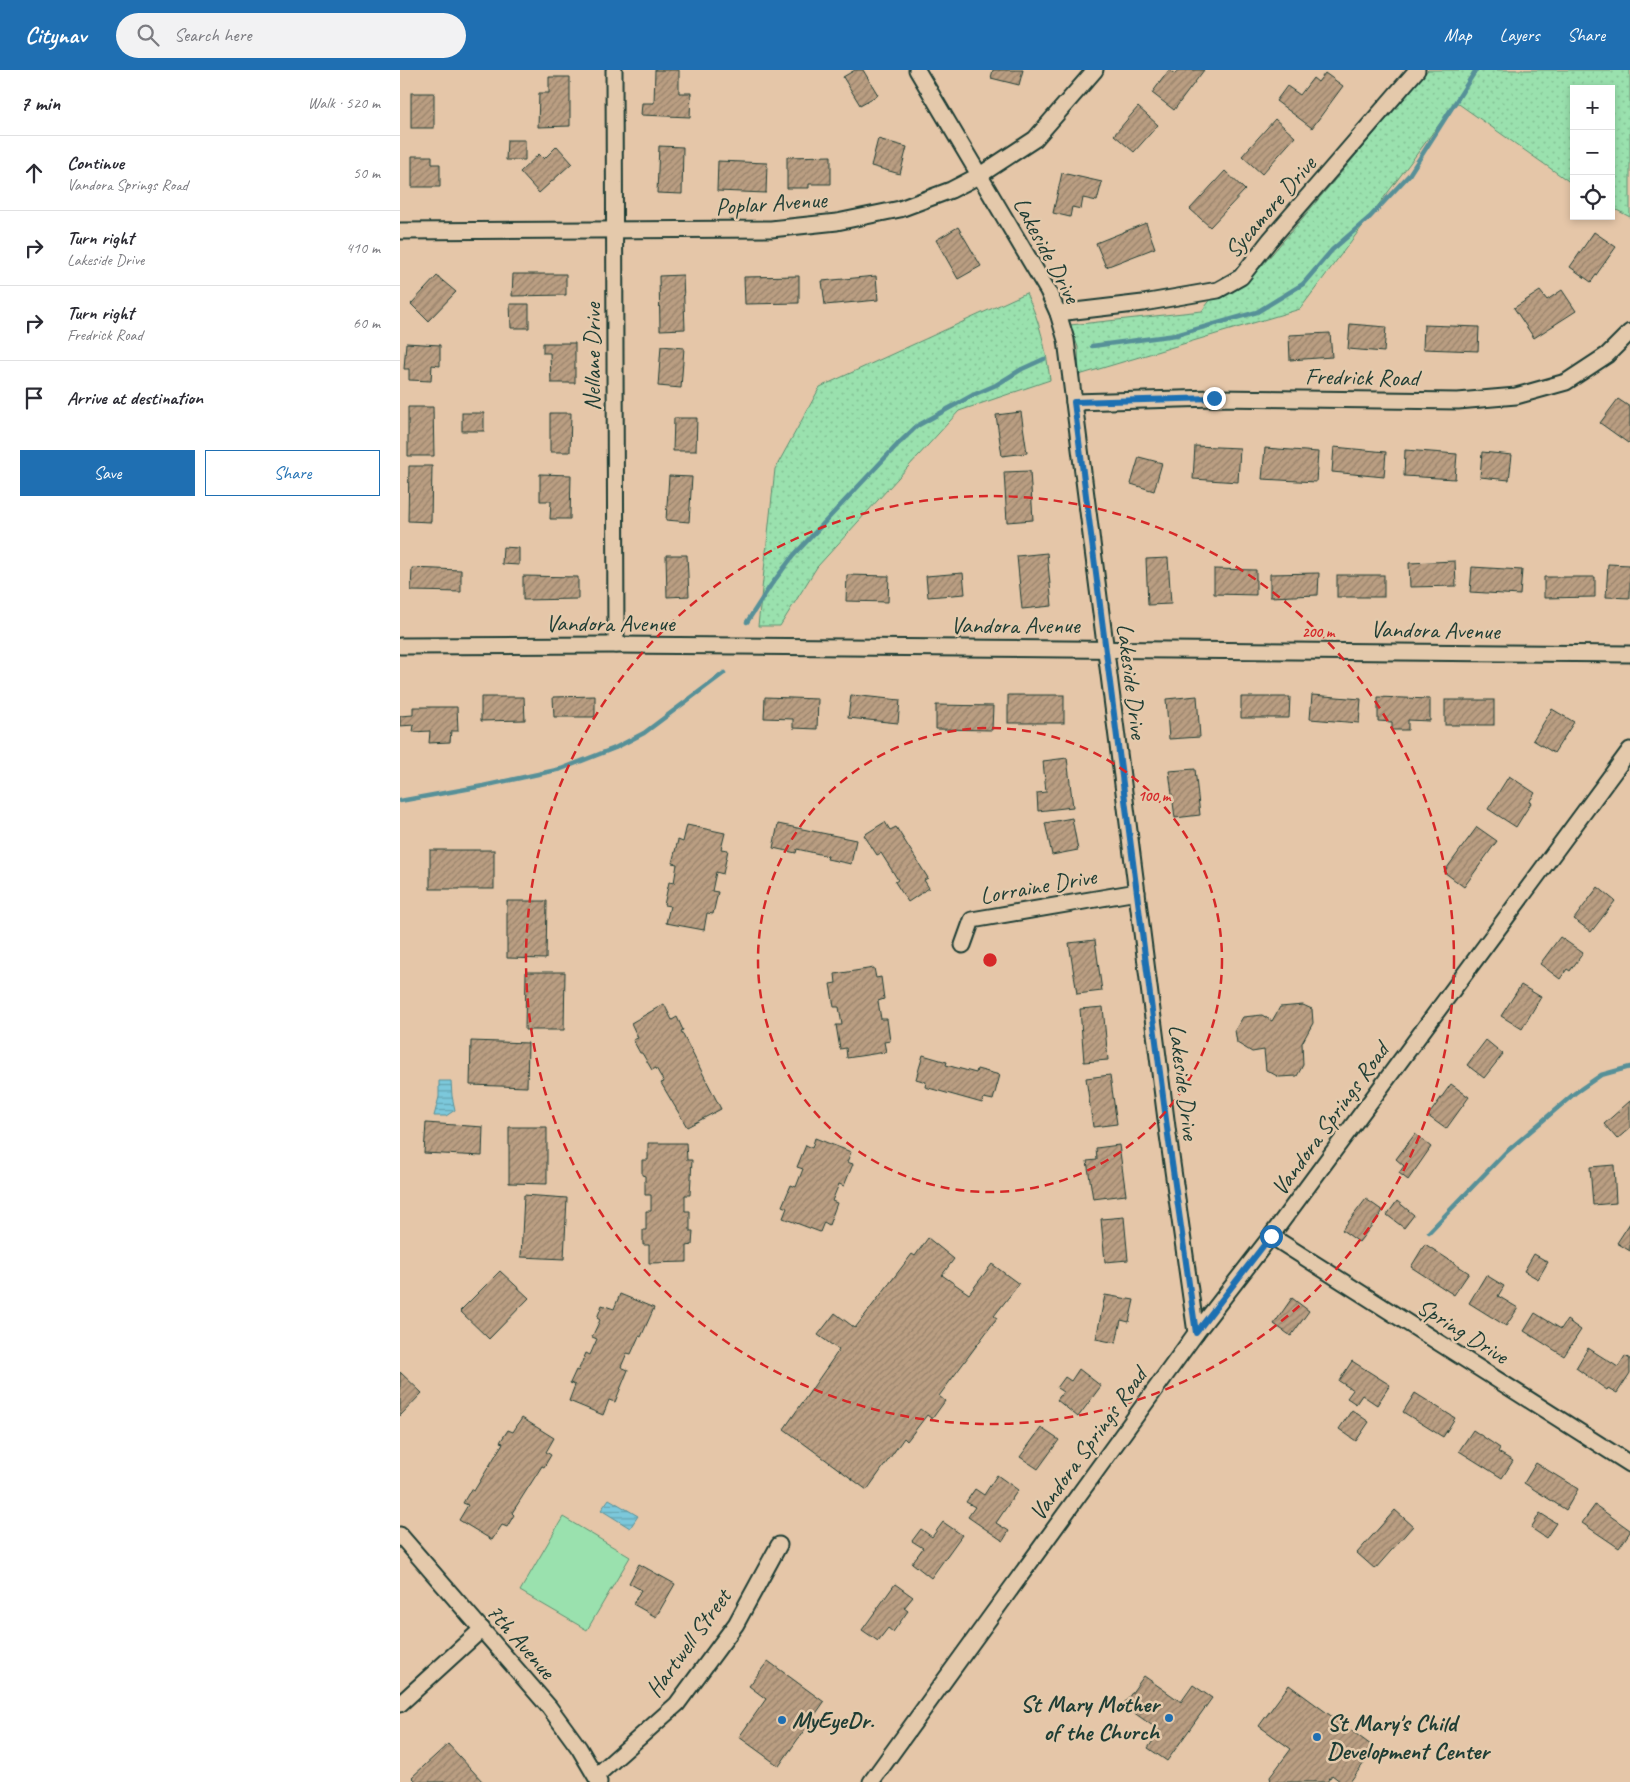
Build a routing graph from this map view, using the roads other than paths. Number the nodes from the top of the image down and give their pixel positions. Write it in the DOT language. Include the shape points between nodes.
graph roads {
  1 [pos="614,70"];
  2 [pos="917,70"];
  3 [pos="1095,70"];
  4 [pos="1417,70"];
  5 [pos="980,175"];
  6 [pos="614,231"];
  7 [pos="400,232"];
  8 [pos="1058,314"];
  9 [pos="1630,332"];
  10 [pos="1074,402"];
  11 [pos="616,644"];
  12 [pos="400,646"];
  13 [pos="1106,649"];
  14 [pos="1630,654"];
  15 [pos="1630,750"];
  16 [pos="1137,892"];
  17 [pos="963,945"];
  18 [pos="1271,1236"];
  19 [pos="1196,1333"];
  20 [pos="1630,1464"];
  21 [pos="400,1535"];
  22 [pos="779,1545"];
  23 [pos="482,1629"];
  24 [pos="400,1704"];
  25 [pos="598,1779"];
  26 [pos="871,1782"];
  1 -- 6 [label="street, Nellane Drive"];
  2 -- 5 [label="street, Lakeside Drive"];
  3 -- 5 [label="street, Poplar Avenue" via="1035,139"];
  4 -- 8 [label="street, Sycamore Drive" via="1241,277 1218,290"];
  5 -- 6 [label="street, Poplar Avenue" via="900,209 838,222 771,229"];
  5 -- 8 [label="street, Lakeside Drive" via="1024,248"];
  6 -- 7 [label="street, Poplar Avenue"];
  6 -- 11 [label="street, Nellane Drive"];
  8 -- 10 [label="street, Lakeside Drive" via="1066,340"];
  9 -- 10 [label="street, Fredrick Road" via="1607,355 1566,382 1516,396 1458,401 1214,398"];
  10 -- 13 [label="street, Lakeside Drive"];
  11 -- 12 [label="street, Vandora Avenue"];
  11 -- 13 [label="street, Vandora Avenue"];
  13 -- 14 [label="street, Vandora Avenue"];
  13 -- 16 [label="street, Lakeside Drive"];
  15 -- 18 [label="street, Vandora Springs Road"];
  16 -- 17 [label="street, Lorraine Drive" via="972,920"];
  16 -- 19 [label="street, Lakeside Drive"];
  18 -- 19 [label="street, Vandora Springs Road"];
  18 -- 20 [label="street, Spring Drive"];
  19 -- 26 [label="street, Vandora Springs Road"];
  21 -- 23 [label="street, 7th Avenue"];
  22 -- 25 [label="street, Hartwell Street" via="736,1624 677,1704"];
  23 -- 24 [label="street"];
  23 -- 25 [label="street, 7th Avenue" via="549,1707"];
}
